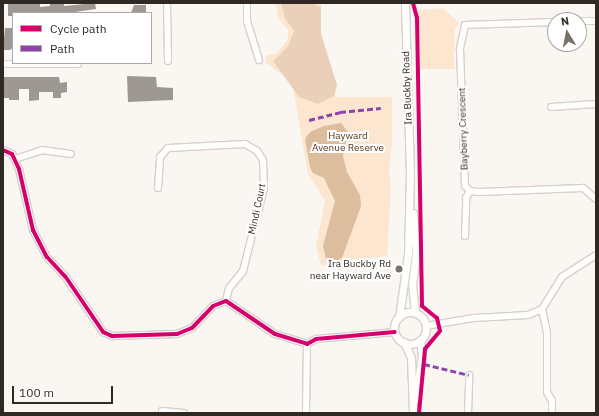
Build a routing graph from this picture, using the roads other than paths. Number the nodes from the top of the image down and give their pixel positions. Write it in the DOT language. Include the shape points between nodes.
graph roads {
  1 [pos="167,3"];
  2 [pos="247,3"];
  3 [pos="405,3"];
  4 [pos="547,22"];
  5 [pos="259,60"];
  6 [pos="168,61"];
  7 [pos="3,64"];
  8 [pos="78,64"];
  9 [pos="596,104"];
  10 [pos="551,107"];
  11 [pos="3,150"];
  12 [pos="71,154"];
  13 [pos="15,159"];
  14 [pos="410,173"];
  15 [pos="158,188"];
  16 [pos="470,191"];
  17 [pos="596,199"];
  18 [pos="465,236"];
  19 [pos="596,255"];
  20 [pos="226,301"];
  21 [pos="542,309"];
  22 [pos="415,312"];
  23 [pos="398,317"];
  24 [pos="426,326"];
  25 [pos="395,332"];
  26 [pos="420,340"];
  27 [pos="404,342"];
  28 [pos="307,344"];
  29 [pos="469,374"];
  30 [pos="162,411"];
  31 [pos="413,412"];
  32 [pos="184,413"];
  33 [pos="306,413"];
  34 [pos="468,413"];
  35 [pos="552,413"];
  1 -- 6 [label="street"];
  2 -- 5 [label="street" via="247,21"];
  3 -- 14 [label="street, Ira Buckby Road"];
  4 -- 16 [label="street, Bayberry Crescent" via="465,25 460,49 465,186"];
  7 -- 8 [label="street"];
  9 -- 10 [label="street"];
  11 -- 13 [label="street" via="12,154"];
  12 -- 13 [label="street" via="42,150"];
  13 -- 20 [label="street" via="33,230 47,257 65,276 102,332 112,336 177,334 192,328 213,306"];
  14 -- 22 [label="street, Ira Buckby Road" via="416,253 412,284"];
  14 -- 23 [label="street, Ira Buckby Road" via="408,254"];
  15 -- 20 [label="street, Mindi Court" via="160,157 168,148 245,144 257,151 263,160 264,188 243,271 229,288"];
  16 -- 17 [label="street" via="583,188"];
  16 -- 18 [label="street" via="466,198"];
  19 -- 21 [label="street" via="562,277"];
  20 -- 28 [label="street" via="274,334"];
  21 -- 24 [label="street" via="528,315 474,318"];
  21 -- 35 [label="street" via="547,332 547,392 552,401"];
  22 -- 23 [label="street" via="406,312"];
  22 -- 24 [label="street" via="423,318"];
  23 -- 25 [label="street"];
  24 -- 26 [label="street"];
  25 -- 27 [label="street"];
  25 -- 28 [label="street" via="316,339"];
  26 -- 27 [label="street"];
  26 -- 31 [label="street" via="422,356"];
  27 -- 31 [label="street" via="411,358"];
  28 -- 33 [label="street"];
  29 -- 34 [label="street"];
  30 -- 32 [label="street"];
}
